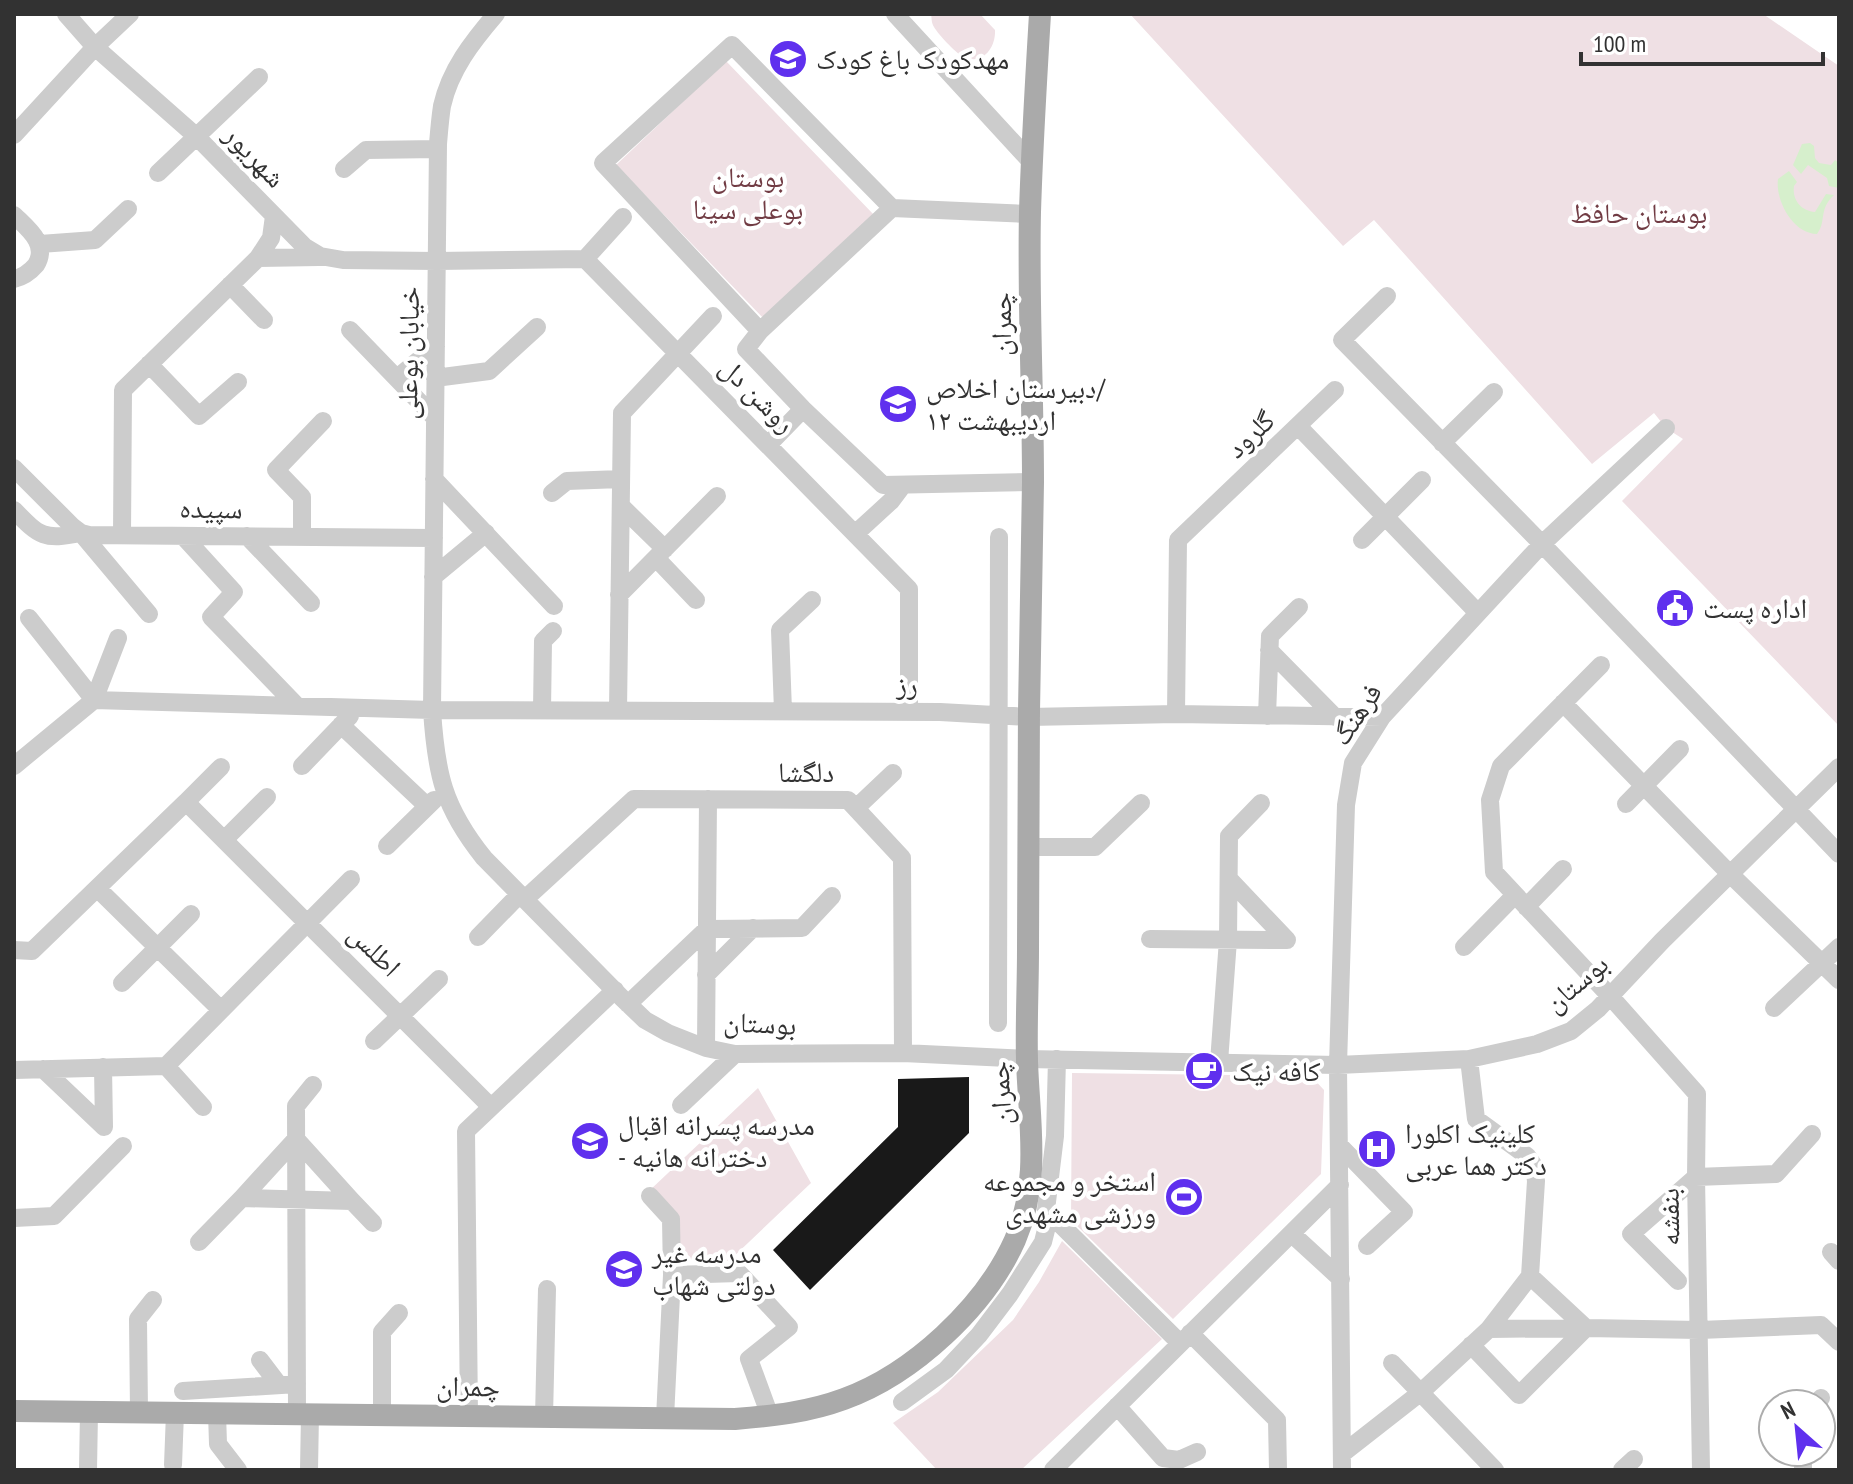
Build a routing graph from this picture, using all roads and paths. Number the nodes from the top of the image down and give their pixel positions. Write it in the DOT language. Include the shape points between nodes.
graph roads {
  1 [pos="66,14"];
  2 [pos="130,14"];
  3 [pos="496,14"];
  4 [pos="895,14"];
  5 [pos="1040,14"];
  6 [pos="95,47"];
  7 [pos="259,77"];
  8 [pos="14,135"];
  9 [pos="197,137"];
  10 [pos="438,149"];
  11 [pos="1033,164"];
  12 [pos="344,169"];
  13 [pos="158,173"];
  14 [pos="892,208"];
  15 [pos="128,209"];
  16 [pos="1030,214"];
  17 [pos="14,215"];
  18 [pos="274,216"];
  19 [pos="623,217"];
  20 [pos="40,244"];
  21 [pos="320,256"];
  22 [pos="258,258"];
  23 [pos="585,259"];
  24 [pos="437,261"];
  25 [pos="14,279"];
  26 [pos="230,285"];
  27 [pos="1387,296"];
  28 [pos="713,316"];
  29 [pos="264,320"];
  30 [pos="537,327"];
  31 [pos="350,330"];
  32 [pos="760,331"];
  33 [pos="436,346"];
  34 [pos="678,354"];
  35 [pos="149,364"];
  36 [pos="397,378"];
  37 [pos="435,378"];
  38 [pos="238,382"];
  39 [pos="1335,390"];
  40 [pos="1494,392"];
  41 [pos="803,409"];
  42 [pos="435,418"];
  43 [pos="323,421"];
  44 [pos="1298,426"];
  45 [pos="1666,428"];
  46 [pos="1442,443"];
  47 [pos="768,445"];
  48 [pos="14,468"];
  49 [pos="434,479"];
  50 [pos="621,479"];
  51 [pos="1422,480"];
  52 [pos="1033,482"];
  53 [pos="903,485"];
  54 [pos="552,493"];
  55 [pos="717,496"];
  56 [pos="622,507"];
  57 [pos="14,510"];
  58 [pos="1386,517"];
  59 [pos="81,533"];
  60 [pos="486,533"];
  61 [pos="856,533"];
  62 [pos="122,535"];
  63 [pos="183,536"];
  64 [pos="247,536"];
  65 [pos="302,537"];
  66 [pos="999,537"];
  67 [pos="434,538"];
  68 [pos="1362,540"];
  69 [pos="1542,544"];
  70 [pos="660,554"];
  71 [pos="433,577"];
  72 [pos="619,595"];
  73 [pos="696,600"];
  74 [pos="812,600"];
  75 [pos="311,603"];
  76 [pos="554,606"];
  77 [pos="1299,607"];
  78 [pos="1478,613"];
  79 [pos="149,614"];
  80 [pos="29,618"];
  81 [pos="553,631"];
  82 [pos="118,638"];
  83 [pos="1269,650"];
  84 [pos="1601,665"];
  85 [pos="94,700"];
  86 [pos="1563,703"];
  87 [pos="296,705"];
  88 [pos="359,707"];
  89 [pos="432,710"];
  90 [pos="542,710"];
  91 [pos="618,711"];
  92 [pos="783,711"];
  93 [pos="909,712"];
  94 [pos="1176,714"];
  95 [pos="1000,716"];
  96 [pos="1267,716"];
  97 [pos="1029,717"];
  98 [pos="1335,717"];
  99 [pos="1382,717"];
  100 [pos="341,725"];
  101 [pos="1680,749"];
  102 [pos="14,766"];
  103 [pos="302,766"];
  104 [pos="221,767"];
  105 [pos="1839,767"];
  106 [pos="893,773"];
  107 [pos="1644,786"];
  108 [pos="444,790"];
  109 [pos="267,797"];
  110 [pos="708,799"];
  111 [pos="186,802"];
  112 [pos="1141,803"];
  113 [pos="1261,803"];
  114 [pos="1626,804"];
  115 [pos="427,806"];
  116 [pos="856,808"];
  117 [pos="1796,809"];
  118 [pos="224,840"];
  119 [pos="387,846"];
  120 [pos="1029,847"];
  121 [pos="1839,854"];
  122 [pos="1563,869"];
  123 [pos="1730,874"];
  124 [pos="351,879"];
  125 [pos="1229,879"];
  126 [pos="97,888"];
  127 [pos="832,896"];
  128 [pos="522,897"];
  129 [pos="1521,901"];
  130 [pos="191,914"];
  131 [pos="307,923"];
  132 [pos="753,928"];
  133 [pos="707,929"];
  134 [pos="478,937"];
  135 [pos="1150,939"];
  136 [pos="1228,940"];
  137 [pos="1464,947"];
  138 [pos="1839,947"];
  139 [pos="158,948"];
  140 [pos="14,950"];
  141 [pos="1822,963"];
  142 [pos="706,975"];
  143 [pos="439,979"];
  144 [pos="1839,980"];
  145 [pos="122,983"];
  146 [pos="1610,996"];
  147 [pos="621,997"];
  148 [pos="1774,1008"];
  149 [pos="221,1010"];
  150 [pos="401,1017"];
  151 [pos="998,1023"];
  152 [pos="374,1041"];
  153 [pos="706,1048"];
  154 [pos="903,1053"];
  155 [pos="735,1054"];
  156 [pos="1027,1059"];
  157 [pos="1057,1059"];
  158 [pos="1469,1059"];
  159 [pos="1219,1062"];
  160 [pos="1338,1065"];
  161 [pos="166,1066"];
  162 [pos="103,1067"];
  163 [pos="43,1069"];
  164 [pos="14,1070"];
  165 [pos="313,1085"];
  166 [pos="681,1105"];
  167 [pos="203,1107"];
  168 [pos="491,1107"];
  169 [pos="1812,1134"];
  170 [pos="296,1139"];
  171 [pos="1339,1145"];
  172 [pos="123,1146"];
  173 [pos="1696,1177"];
  174 [pos="1340,1185"];
  175 [pos="650,1196"];
  176 [pos="242,1198"];
  177 [pos="296,1201"];
  178 [pos="352,1201"];
  179 [pos="1050,1214"];
  180 [pos="14,1218"];
  181 [pos="373,1223"];
  182 [pos="1292,1234"];
  183 [pos="199,1242"];
  184 [pos="1367,1246"];
  185 [pos="672,1275"];
  186 [pos="1530,1276"];
  187 [pos="1341,1279"];
  188 [pos="1678,1281"];
  189 [pos="547,1289"];
  190 [pos="153,1300"];
  191 [pos="399,1313"];
  192 [pos="1586,1328"];
  193 [pos="1489,1329"];
  194 [pos="1700,1330"];
  195 [pos="1185,1338"];
  196 [pos="1839,1342"];
  197 [pos="1471,1345"];
  198 [pos="260,1360"];
  199 [pos="1392,1363"];
  200 [pos="288,1385"];
  201 [pos="183,1391"];
  202 [pos="1420,1393"];
  203 [pos="902,1402"];
  204 [pos="1117,1406"];
  205 [pos="14,1411"];
  206 [pos="89,1412"];
  207 [pos="139,1412"];
  208 [pos="175,1413"];
  209 [pos="217,1413"];
  210 [pos="304,1414"];
  211 [pos="382,1415"];
  212 [pos="469,1416"];
  213 [pos="770,1416"];
  214 [pos="544,1417"];
  215 [pos="665,1418"];
  216 [pos="1197,1452"];
  217 [pos="1342,1462"];
  218 [pos="173,1465"];
  219 [pos="88,1470"];
  220 [pos="238,1470"];
  221 [pos="309,1470"];
  222 [pos="1053,1470"];
  223 [pos="1278,1470"];
  224 [pos="1495,1470"];
  225 [pos="1701,1470"];
  1 -- 6 [label="street, شهریور"];
  2 -- 6 [label="street"];
  3 -- 10 [label="street, خیابان بوعلی" via="451,78"];
  4 -- 11 [label="street"];
  5 -- 11 [label="main road, چمران"];
  6 -- 8 [label="street"];
  6 -- 9 [label="street, شهریور"];
  7 -- 9 [label="street"];
  9 -- 13 [label="street"];
  9 -- 18 [label="street, شهریور"];
  10 -- 12 [label="street" via="366,150"];
  10 -- 24 [label="street, خیابان بوعلی"];
  11 -- 16 [label="main road, چمران"];
  14 -- 16 [label="street"];
  14 -- 32 [label="street"];
  14 -- 32 [label="street" via="732,45 603,163"];
  15 -- 20 [label="street" via="95,240"];
  16 -- 52 [label="main road, چمران"];
  17 -- 20 [label="street"];
  18 -- 21 [label="street, شهریور"];
  18 -- 22 [label="street" via="271,238"];
  19 -- 23 [label="street"];
  20 -- 25 [label="street" via="37,263"];
  21 -- 22 [label="street"];
  21 -- 24 [label="street"];
  22 -- 26 [label="street"];
  23 -- 24 [label="street"];
  23 -- 34 [label="street, روشن دل"];
  24 -- 33 [label="street, خیابان بوعلی"];
  26 -- 29 [label="street"];
  26 -- 35 [label="street"];
  27 -- 46 [label="street" via="1342,340"];
  28 -- 34 [label="street"];
  30 -- 37 [label="street" via="489,371"];
  31 -- 36 [label="street"];
  32 -- 41 [label="street" via="746,349"];
  33 -- 36 [label="street"];
  33 -- 37 [label="street, خیابان بوعلی"];
  34 -- 47 [label="street, روشن دل"];
  34 -- 50 [label="street" via="622,413"];
  35 -- 38 [label="street" via="199,416"];
  35 -- 62 [label="street" via="123,390"];
  36 -- 42 [label="street"];
  37 -- 42 [label="street, خیابان بوعلی"];
  39 -- 44 [label="street"];
  40 -- 46 [label="street"];
  41 -- 47 [label="street"];
  41 -- 53 [label="street" via="883,485"];
  42 -- 49 [label="street, خیابان بوعلی"];
  43 -- 65 [label="street" via="276,470 302,497"];
  44 -- 58 [label="street, گلرود"];
  44 -- 94 [label="street, گلرود" via="1178,540"];
  45 -- 69 [label="street, فرهنگ"];
  46 -- 69 [label="street"];
  47 -- 61 [label="street, روشن دل"];
  48 -- 59 [label="street"];
  49 -- 60 [label="street"];
  49 -- 67 [label="street, خیابان بوعلی"];
  50 -- 54 [label="street" via="567,481"];
  50 -- 56 [label="street"];
  51 -- 58 [label="street"];
  52 -- 53 [label="street"];
  52 -- 97 [label="main road, چمران"];
  53 -- 61 [label="street"];
  55 -- 70 [label="street"];
  56 -- 70 [label="street"];
  56 -- 72 [label="street"];
  57 -- 59 [label="street, سپیده" via="50,538"];
  58 -- 68 [label="street"];
  58 -- 78 [label="street, گلرود"];
  59 -- 62 [label="street, سپیده"];
  59 -- 79 [label="street"];
  60 -- 71 [label="street"];
  60 -- 76 [label="street"];
  61 -- 93 [label="street, روشن دل" via="909,589"];
  62 -- 63 [label="street, سپیده"];
  63 -- 64 [label="street, سپیده"];
  63 -- 87 [label="street" via="234,592 211,617"];
  64 -- 65 [label="street, سپیده"];
  64 -- 75 [label="street"];
  65 -- 67 [label="street, سپیده"];
  66 -- 95 [label="street"];
  67 -- 71 [label="street, خیابان بوعلی"];
  69 -- 78 [label="street, فرهنگ"];
  69 -- 117 [label="street"];
  70 -- 72 [label="street"];
  70 -- 73 [label="street"];
  71 -- 89 [label="street, خیابان بوعلی"];
  72 -- 91 [label="street"];
  74 -- 92 [label="street" via="780,630"];
  77 -- 83 [label="street" via="1270,636"];
  78 -- 99 [label="street, فرهنگ"];
  80 -- 85 [label="street"];
  81 -- 90 [label="street" via="543,641"];
  82 -- 85 [label="street"];
  83 -- 96 [label="street"];
  83 -- 98 [label="street"];
  84 -- 86 [label="street, بنفشه"];
  85 -- 87 [label="street, رز"];
  85 -- 102 [label="street"];
  86 -- 107 [label="street"];
  86 -- 129 [label="street, بنفشه" via="1501,766 1490,800 1494,872"];
  87 -- 88 [label="street, رز"];
  88 -- 89 [label="street, رز"];
  88 -- 100 [label="street"];
  89 -- 90 [label="street, رز"];
  89 -- 108 [label="street, بوستان"];
  90 -- 91 [label="street, رز"];
  91 -- 92 [label="street, رز"];
  92 -- 93 [label="street, رز"];
  93 -- 95 [label="street, رز"];
  94 -- 96 [label="street, رز"];
  94 -- 97 [label="street, رز"];
  95 -- 97 [label="street, رز"];
  95 -- 151 [label="street"];
  96 -- 98 [label="street, رز"];
  97 -- 120 [label="main road, چمران"];
  98 -- 99 [label="street, رز"];
  99 -- 160 [label="street, فرهنگ" via="1353,763 1346,805"];
  100 -- 103 [label="street"];
  100 -- 115 [label="street"];
  101 -- 107 [label="street"];
  104 -- 111 [label="street"];
  105 -- 117 [label="street, بوستان"];
  106 -- 116 [label="street"];
  107 -- 114 [label="street"];
  107 -- 123 [label="street"];
  108 -- 115 [label="street"];
  108 -- 128 [label="street, بوستان" via="465,834"];
  109 -- 118 [label="street"];
  110 -- 116 [label="street, دلگشا" via="848,800"];
  110 -- 128 [label="street, دلگشا" via="634,799"];
  110 -- 133 [label="street"];
  111 -- 118 [label="street, اطلس"];
  111 -- 126 [label="street"];
  112 -- 120 [label="street" via="1095,847"];
  113 -- 125 [label="street" via="1229,836"];
  115 -- 119 [label="street"];
  116 -- 154 [label="street, دلگشا" via="902,858"];
  117 -- 121 [label="street"];
  117 -- 123 [label="street, بوستان"];
  118 -- 131 [label="street, اطلس"];
  120 -- 156 [label="main road, چمران"];
  122 -- 129 [label="street"];
  123 -- 141 [label="street"];
  123 -- 146 [label="street, بوستان"];
  124 -- 131 [label="street"];
  125 -- 136 [label="street"];
  125 -- 136 [label="street" via="1287,940"];
  126 -- 139 [label="street"];
  126 -- 140 [label="street" via="32,951"];
  127 -- 132 [label="street" via="802,928"];
  128 -- 134 [label="street"];
  128 -- 147 [label="street, بوستان"];
  129 -- 137 [label="street"];
  129 -- 146 [label="street, بنفشه"];
  130 -- 139 [label="street"];
  131 -- 149 [label="street"];
  131 -- 150 [label="street, اطلس"];
  132 -- 133 [label="street"];
  132 -- 142 [label="street"];
  133 -- 142 [label="street"];
  133 -- 147 [label="street"];
  135 -- 136 [label="street"];
  136 -- 159 [label="street"];
  138 -- 141 [label="street"];
  139 -- 145 [label="street"];
  139 -- 149 [label="street"];
  141 -- 144 [label="street"];
  141 -- 148 [label="street"];
  142 -- 153 [label="street"];
  143 -- 150 [label="street"];
  146 -- 158 [label="street, بوستان" via="1571,1031"];
  146 -- 173 [label="street, بنفشه" via="1697,1094"];
  147 -- 153 [label="street, بوستان" via="645,1020"];
  147 -- 168 [label="street"];
  149 -- 161 [label="street"];
  150 -- 152 [label="street"];
  150 -- 168 [label="street, اطلس"];
  153 -- 155 [label="street, بوستان"];
  154 -- 155 [label="street, بوستان"];
  154 -- 156 [label="street, بوستان"];
  155 -- 166 [label="street"];
  156 -- 157 [label="street, بوستان"];
  156 -- 213 [label="main road, چمران" via="1030,1191 1017,1236 993,1280 947,1332 896,1371 848,1397"];
  157 -- 159 [label="street, بوستان"];
  157 -- 179 [label="street" via="1046,1210"];
  158 -- 160 [label="street, بوستان"];
  158 -- 186 [label="street" via="1476,1119 1534,1166"];
  159 -- 160 [label="street, بوستان"];
  160 -- 171 [label="street, فرهنگ"];
  161 -- 162 [label="street"];
  161 -- 167 [label="street"];
  162 -- 163 [label="street"];
  162 -- 163 [label="street" via="104,1127"];
  163 -- 164 [label="street"];
  165 -- 170 [label="street" via="296,1106"];
  168 -- 212 [label="street" via="466,1131"];
  169 -- 173 [label="street" via="1776,1174"];
  170 -- 176 [label="street"];
  170 -- 177 [label="street"];
  170 -- 178 [label="street"];
  171 -- 174 [label="street, فرهنگ"];
  171 -- 184 [label="street" via="1404,1212"];
  172 -- 180 [label="street" via="54,1216"];
  173 -- 188 [label="street" via="1631,1234"];
  173 -- 194 [label="street, بنفشه"];
  174 -- 182 [label="street"];
  174 -- 187 [label="street, فرهنگ"];
  175 -- 185 [label="street" via="671,1219"];
  176 -- 177 [label="street"];
  176 -- 183 [label="street"];
  177 -- 178 [label="street"];
  177 -- 200 [label="street"];
  178 -- 181 [label="street"];
  179 -- 195 [label="street"];
  179 -- 203 [label="street" via="1043,1242 979,1335 946,1370"];
  182 -- 187 [label="street"];
  182 -- 195 [label="street"];
  185 -- 213 [label="street" via="739,1273 789,1327 749,1359"];
  185 -- 215 [label="street"];
  186 -- 192 [label="street"];
  186 -- 193 [label="street"];
  187 -- 217 [label="street, فرهنگ"];
  189 -- 214 [label="street"];
  190 -- 207 [label="street" via="138,1319"];
  191 -- 211 [label="street" via="382,1332"];
  192 -- 193 [label="street"];
  192 -- 194 [label="street"];
  192 -- 197 [label="street" via="1519,1395"];
  193 -- 197 [label="street"];
  194 -- 196 [label="street" via="1821,1325"];
  194 -- 225 [label="street, بنفشه"];
  195 -- 204 [label="street"];
  195 -- 223 [label="street" via="1277,1420"];
  197 -- 202 [label="street"];
  198 -- 200 [label="street"];
  199 -- 202 [label="street"];
  200 -- 201 [label="street"];
  200 -- 210 [label="street"];
  202 -- 217 [label="street"];
  202 -- 224 [label="street"];
  204 -- 216 [label="street" via="1163,1458 1179,1460"];
  204 -- 222 [label="street"];
  205 -- 206 [label="main road, چمران"];
  206 -- 207 [label="main road, چمران"];
  206 -- 219 [label="street"];
  207 -- 208 [label="main road, چمران"];
  208 -- 209 [label="main road, چمران"];
  208 -- 218 [label="street"];
  209 -- 210 [label="main road, چمران"];
  209 -- 220 [label="street" via="218,1444"];
  210 -- 211 [label="main road, چمران"];
  210 -- 221 [label="street"];
  211 -- 212 [label="main road, چمران"];
  212 -- 214 [label="main road, چمران"];
  213 -- 215 [label="main road, چمران"];
  214 -- 215 [label="main road, چمران"];
}
